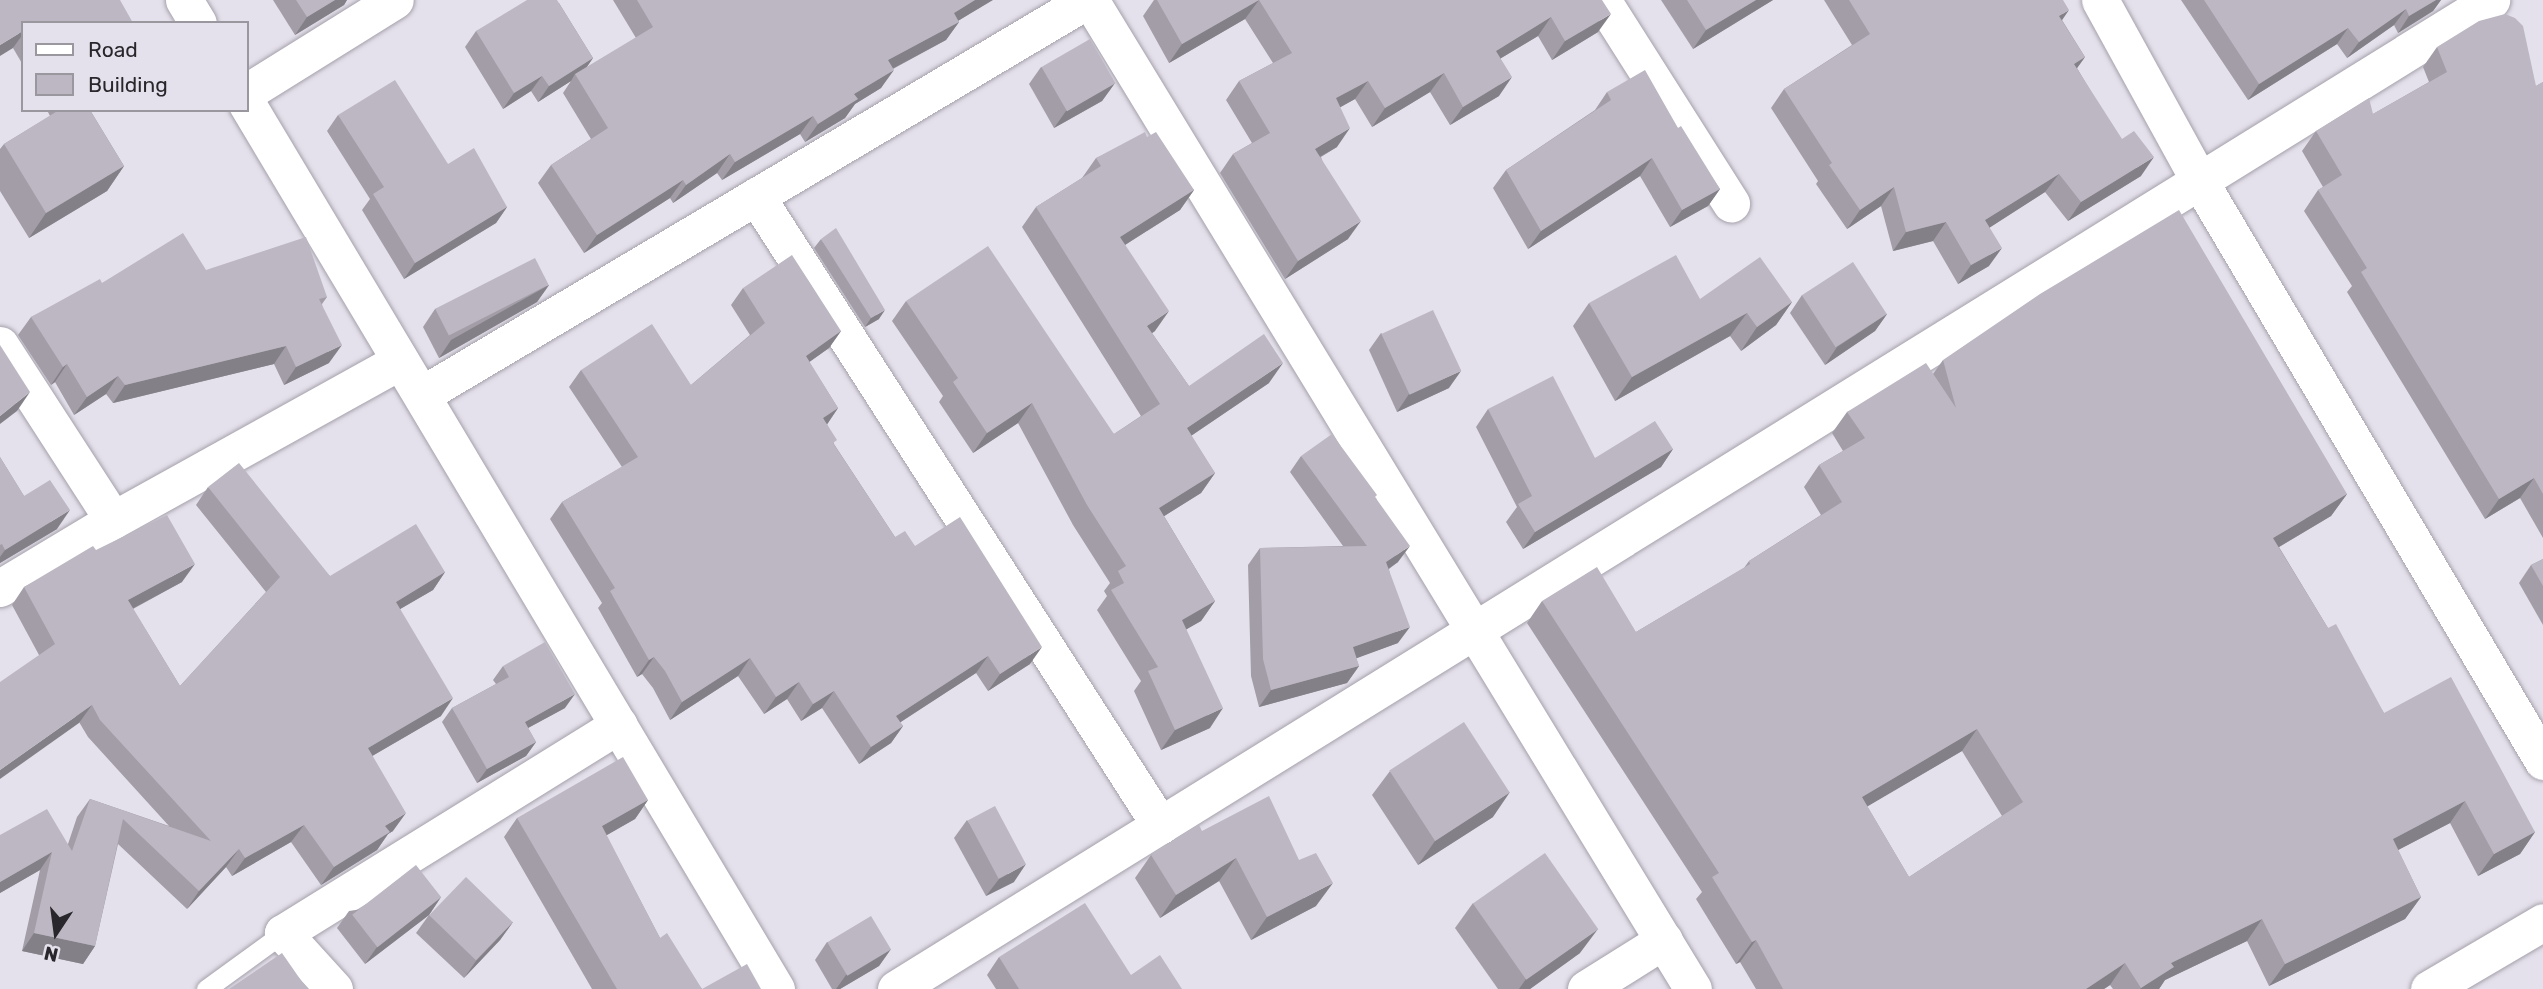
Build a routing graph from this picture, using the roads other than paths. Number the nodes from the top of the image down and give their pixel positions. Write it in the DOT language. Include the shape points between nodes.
graph roads {
  1 [pos="184,0"];
  2 [pos="395,0"];
  3 [pos="1088,0"];
  4 [pos="1602,0"];
  5 [pos="2100,0"];
  6 [pos="2491,0"];
  7 [pos="197,21"];
  8 [pos="248,91"];
  9 [pos="248,106"];
  10 [pos="2200,182"];
  11 [pos="757,196"];
  12 [pos="1731,203"];
  13 [pos="0,345"];
  14 [pos="400,361"];
  15 [pos="423,394"];
  16 [pos="113,520"];
  17 [pos="0,588"];
  18 [pos="1476,629"];
  19 [pos="619,725"];
  20 [pos="2543,761"];
  21 [pos="1160,825"];
  22 [pos="2543,922"];
  23 [pos="283,933"];
  24 [pos="1664,940"];
  25 [pos="206,989"];
  26 [pos="334,989"];
  27 [pos="776,989"];
  28 [pos="896,989"];
  29 [pos="1586,989"];
  30 [pos="1693,989"];
  31 [pos="2430,989"];
  1 -- 7 [label="street"];
  2 -- 8 [label="street"];
  3 -- 11 [label="street"];
  3 -- 18 [label="street"];
  4 -- 12 [label="street"];
  5 -- 10 [label="street"];
  6 -- 10 [label="street"];
  9 -- 14 [label="street"];
  10 -- 18 [label="street"];
  10 -- 20 [label="street"];
  11 -- 15 [label="street"];
  11 -- 21 [label="street"];
  13 -- 16 [label="street"];
  14 -- 15 [label="street"];
  14 -- 16 [label="street"];
  15 -- 19 [label="street"];
  16 -- 17 [label="street"];
  18 -- 21 [label="street"];
  18 -- 24 [label="street"];
  19 -- 23 [label="street"];
  19 -- 27 [label="street"];
  21 -- 28 [label="street"];
  22 -- 31 [label="street"];
  23 -- 25 [label="lane"];
  23 -- 26 [label="street"];
  24 -- 29 [label="street"];
  24 -- 30 [label="street"];
}
